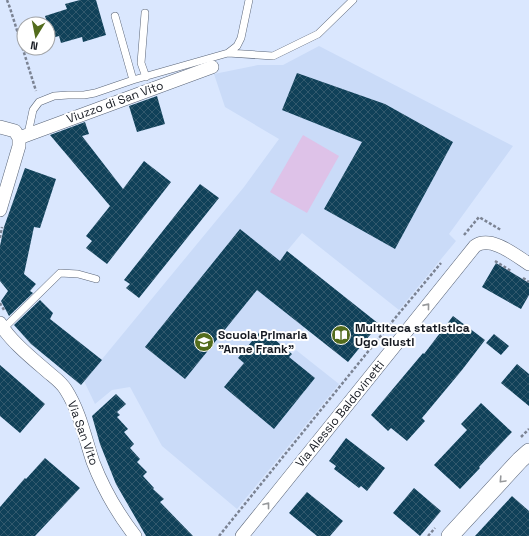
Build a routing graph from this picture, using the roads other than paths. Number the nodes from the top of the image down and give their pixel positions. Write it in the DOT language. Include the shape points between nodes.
graph roads {
  1 [pos="249,0"];
  2 [pos="353,0"];
  3 [pos="145,13"];
  4 [pos="115,16"];
  5 [pos="228,53"];
  6 [pos="212,67"];
  7 [pos="146,77"];
  8 [pos="133,80"];
  9 [pos="0,126"];
  10 [pos="25,136"];
  11 [pos="0,210"];
  12 [pos="529,264"];
  13 [pos="96,279"];
  14 [pos="2,326"];
  15 [pos="529,452"];
  16 [pos="135,536"];
  17 [pos="242,536"];
  18 [pos="450,536"];
  1 -- 5 [label="lane" via="241,38 237,46"];
  2 -- 5 [label="lane" via="318,34 273,56"];
  3 -- 7 [label="lane" via="140,63"];
  4 -- 8 [label="lane"];
  5 -- 7 [label="lane"];
  6 -- 10 [label="street, Viuzzo di San Vito"];
  7 -- 8 [label="lane"];
  8 -- 10 [label="lane" via="95,93 54,96 39,102 33,110"];
  9 -- 10 [label="street"];
  10 -- 11 [label="street" via="19,146"];
  17 -- 12 [label="street, Via Alessio Baldovinetti, one-way" via="475,246 482,242 497,245"];
  13 -- 14 [label="lane" via="60,273"];
  14 -- 16 [label="street, Via San Vito" via="65,388 81,422 103,484 119,514"];
  15 -- 18 [label="street, one-way"];
}
